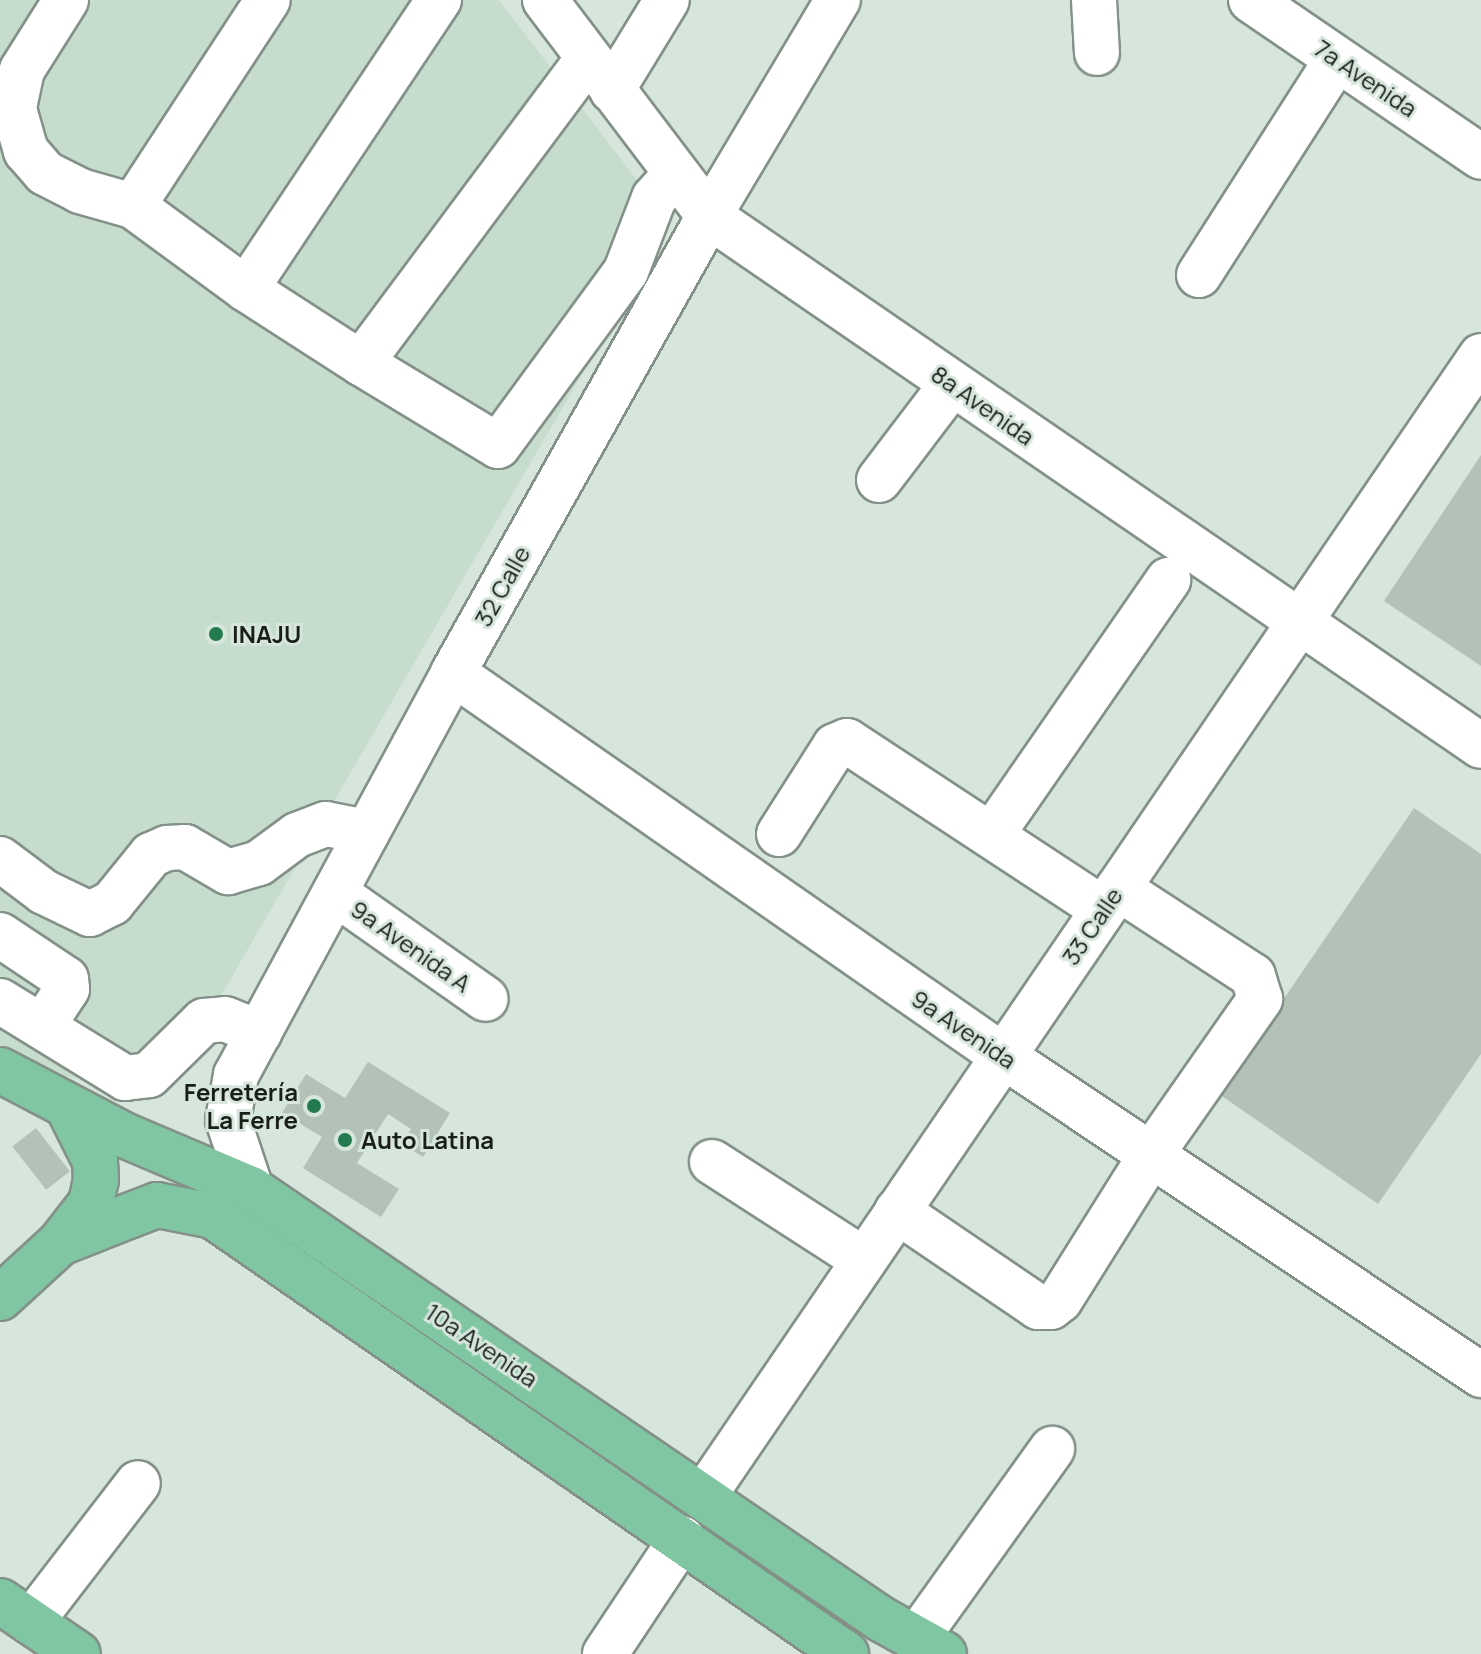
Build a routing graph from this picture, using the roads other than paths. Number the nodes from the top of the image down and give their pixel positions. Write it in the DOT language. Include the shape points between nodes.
graph roads {
  1 [pos="66,0"];
  2 [pos="268,0"];
  3 [pos="439,0"];
  4 [pos="545,0"];
  5 [pos="667,0"];
  6 [pos="838,0"];
  7 [pos="1094,0"];
  8 [pos="1251,0"];
  9 [pos="1097,53"];
  10 [pos="1337,59"];
  11 [pos="600,74"];
  12 [pos="1481,157"];
  13 [pos="674,176"];
  14 [pos="133,206"];
  15 [pos="709,216"];
  16 [pos="1199,275"];
  17 [pos="246,289"];
  18 [pos="1481,356"];
  19 [pos="361,363"];
  20 [pos="952,384"];
  21 [pos="879,480"];
  22 [pos="1168,580"];
  23 [pos="1298,624"];
  24 [pos="453,673"];
  25 [pos="1481,746"];
  26 [pos="367,832"];
  27 [pos="993,833"];
  28 [pos="779,834"];
  29 [pos="0,859"];
  30 [pos="335,893"];
  31 [pos="1110,898"];
  32 [pos="0,935"];
  33 [pos="486,999"];
  34 [pos="0,1001"];
  35 [pos="42,1027"];
  36 [pos="259,1033"];
  37 [pos="1003,1056"];
  38 [pos="0,1070"];
  39 [pos="69,1109"];
  40 [pos="1153,1152"];
  41 [pos="712,1162"];
  42 [pos="251,1189"];
  43 [pos="897,1211"];
  44 [pos="60,1243"];
  45 [pos="864,1260"];
  46 [pos="0,1298"];
  47 [pos="1481,1375"];
  48 [pos="1052,1449"];
  49 [pos="566,1458"];
  50 [pos="138,1483"];
  51 [pos="703,1497"];
  52 [pos="682,1538"];
  53 [pos="16,1612"];
  54 [pos="916,1642"];
  55 [pos="78,1654"];
  56 [pos="605,1654"];
  57 [pos="846,1654"];
  1 -- 14 [label="street" via="22,70 14,109 26,151 45,173 80,191"];
  2 -- 14 [label="street"];
  3 -- 17 [label="street"];
  4 -- 11 [label="street, 8a Avenida"];
  5 -- 11 [label="street"];
  6 -- 15 [label="street, 32 Calle"];
  7 -- 9 [label="street"];
  8 -- 10 [label="street, 7a Avenida"];
  10 -- 12 [label="street, 7a Avenida"];
  10 -- 16 [label="street"];
  11 -- 13 [label="street, 8a Avenida"];
  11 -- 19 [label="street"];
  13 -- 15 [label="street, 8a Avenida"];
  13 -- 19 [label="street" via="654,198 626,271 498,446"];
  14 -- 17 [label="street"];
  15 -- 20 [label="street, 8a Avenida"];
  15 -- 24 [label="street, 32 Calle"];
  17 -- 19 [label="street"];
  18 -- 23 [label="street, 33 Calle"];
  20 -- 21 [label="street"];
  20 -- 23 [label="street, 8a Avenida"];
  22 -- 27 [label="street"];
  23 -- 25 [label="street, 8a Avenida"];
  23 -- 31 [label="street, 33 Calle"];
  24 -- 26 [label="street, 32 Calle"];
  24 -- 37 [label="street, 9a Avenida"];
  26 -- 29 [label="street" via="326,824 297,835 259,863 228,872 185,847 167,848 151,855 112,903 90,914 44,892"];
  26 -- 30 [label="street, 32 Calle"];
  27 -- 28 [label="street" via="847,741 835,746"];
  27 -- 31 [label="street"];
  30 -- 33 [label="street, 9a Avenida A"];
  30 -- 36 [label="street, 32 Calle"];
  31 -- 37 [label="street, 33 Calle"];
  31 -- 40 [label="street" via="1253,976 1259,986 1260,999"];
  32 -- 35 [label="street" via="66,979 67,989"];
  34 -- 35 [label="street"];
  35 -- 36 [label="street" via="125,1078 149,1075 204,1021 225,1019"];
  36 -- 42 [label="street, 32 Calle" via="236,1075 228,1120"];
  37 -- 40 [label="street, 9a Avenida"];
  37 -- 43 [label="street, 33 Calle"];
  38 -- 39 [label="main road, 10a Avenida"];
  39 -- 42 [label="main road, 10a Avenida"];
  39 -- 44 [label="main road" via="95,1161 96,1180 91,1203"];
  40 -- 43 [label="street" via="1051,1307 1038,1307"];
  40 -- 47 [label="street, 9a Avenida"];
  41 -- 45 [label="street"];
  42 -- 51 [label="main road, 10a Avenida"];
  43 -- 45 [label="street, 33 Calle"];
  44 -- 46 [label="main road"];
  44 -- 49 [label="main road, 10a Avenida" via="157,1205 213,1216"];
  45 -- 51 [label="street, 33 Calle"];
  48 -- 54 [label="street"];
  49 -- 51 [label="main road" via="682,1504"];
  49 -- 52 [label="main road, 10a Avenida"];
  50 -- 53 [label="street"];
  51 -- 54 [label="main road, 10a Avenida"];
  52 -- 56 [label="street"];
  52 -- 57 [label="main road, 10a Avenida"];
  53 -- 55 [label="main road"];
}
